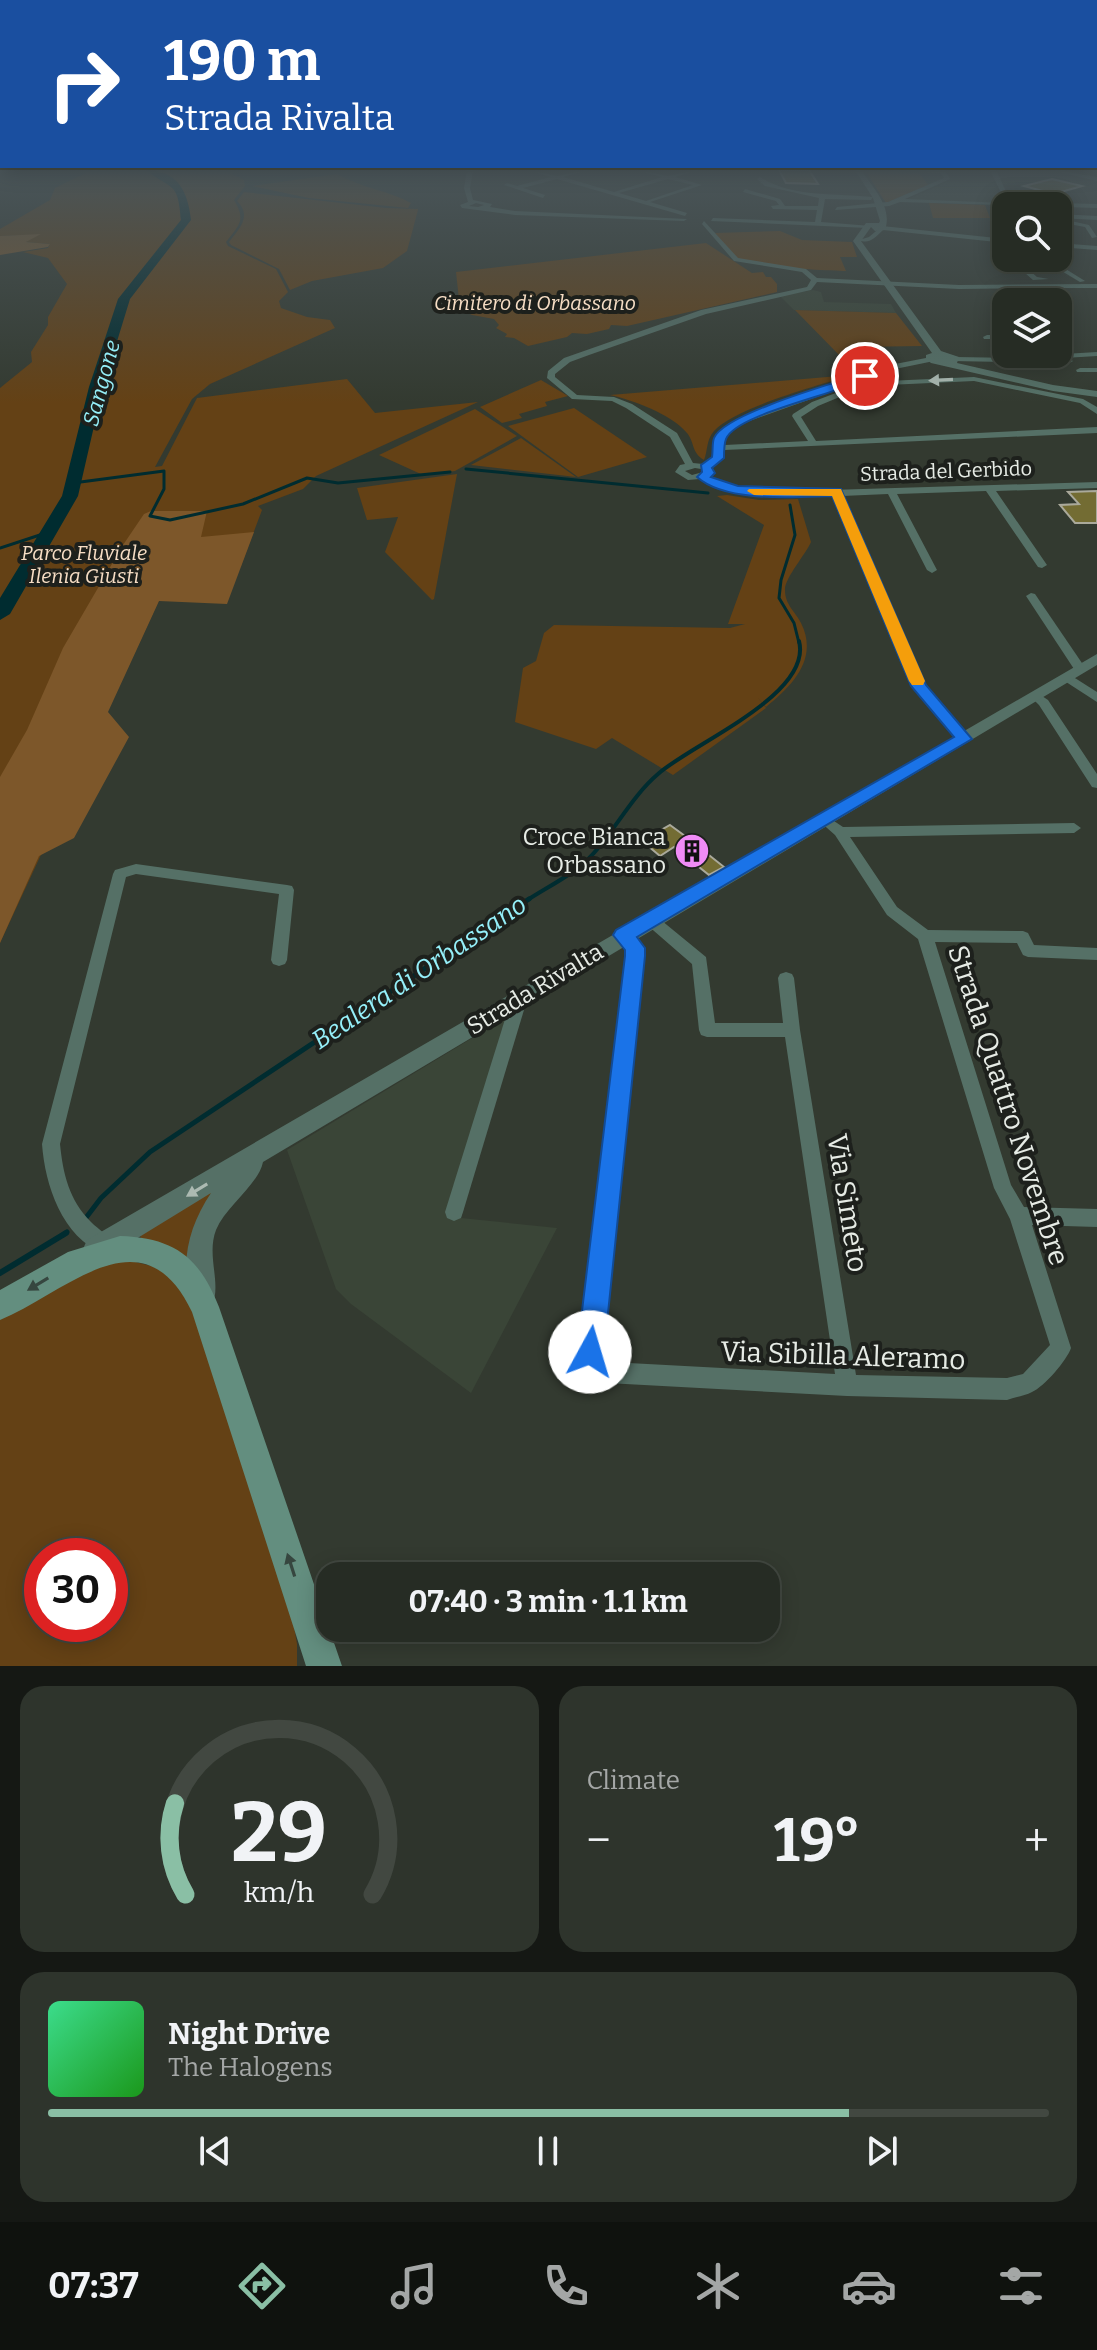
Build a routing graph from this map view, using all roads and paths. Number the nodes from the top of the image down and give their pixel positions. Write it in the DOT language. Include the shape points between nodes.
graph roads {
  1 [pos="725,248"];
  2 [pos="865,248"];
  3 [pos="1072,265"];
  4 [pos="878,270"];
  5 [pos="1027,272"];
  6 [pos="1065,272"];
  7 [pos="814,279"];
  8 [pos="867,281"];
  9 [pos="887,283"];
  10 [pos="1064,283"];
  11 [pos="1084,284"];
  12 [pos="1040,285"];
  13 [pos="1097,286"];
  14 [pos="993,287"];
  15 [pos="1044,288"];
  16 [pos="987,337"];
  17 [pos="992,337"];
  18 [pos="1072,355"];
  19 [pos="1096,355"];
  20 [pos="935,357"];
  21 [pos="992,359"];
  22 [pos="953,361"];
  23 [pos="1097,394"];
  24 [pos="1097,411"];
  25 [pos="1097,430"];
  26 [pos="814,444"];
  27 [pos="718,448"];
  28 [pos="704,472"];
  29 [pos="1097,485"];
  30 [pos="989,488"];
  31 [pos="891,491"];
  32 [pos="836,492"];
  33 [pos="1042,565"];
  34 [pos="932,570"];
  35 [pos="1031,596"];
  36 [pos="1097,659"];
  37 [pos="1074,673"];
  38 [pos="1036,696"];
  39 [pos="1097,698"];
  40 [pos="964,739"];
  41 [pos="1097,784"];
  42 [pos="833,826"];
  43 [pos="1074,828"];
  44 [pos="651,920"];
  45 [pos="623,935"];
  46 [pos="925,936"];
  47 [pos="1097,954"];
  48 [pos="279,960"];
  49 [pos="786,978"];
  50 [pos="519,1000"];
  51 [pos="792,1030"];
  52 [pos="264,1150"];
  53 [pos="454,1212"];
  54 [pos="1019,1216"];
  55 [pos="1097,1218"];
  56 [pos="104,1245"];
  57 [pos="76,1261"];
  58 [pos="0,1306"];
  59 [pos="205,1307"];
  60 [pos="1061,1348"];
  61 [pos="847,1385"];
  62 [pos="309,1620"];
  63 [pos="306,1666"];
  64 [pos="324,1666"];
  1 -- 7 [label="street" via="736,260 804,270"];
  2 -- 4 [label="street"];
  3 -- 11 [label="street"];
  4 -- 8 [label="street"];
  4 -- 9 [label="street"];
  5 -- 10 [label="street" via="1035,279"];
  6 -- 11 [label="street"];
  7 -- 8 [label="street"];
  7 -- 9 [label="street"];
  7 -- 28 [label="street, Strada del Gerbido" via="809,289 704,312 586,353 556,367 550,376 575,397 618,400 646,416 674,435 690,465"];
  8 -- 9 [label="street"];
  9 -- 14 [label="street"];
  9 -- 20 [label="street"];
  10 -- 11 [label="street"];
  10 -- 12 [label="street"];
  11 -- 13 [label="street"];
  12 -- 14 [label="street"];
  12 -- 15 [label="street"];
  16 -- 17 [label="street"];
  18 -- 19 [label="street"];
  20 -- 22 [label="street"];
  20 -- 27 [label="street" via="776,406 730,427"];
  21 -- 22 [label="street"];
  22 -- 23 [label="street" via="1011,379"];
  24 -- 26 [label="street, one-way" via="1083,401 974,379 865,384 796,416"];
  25 -- 26 [label="street"];
  26 -- 27 [label="street"];
  27 -- 28 [label="street" via="718,458"];
  28 -- 32 [label="street, Strada del Gerbido" via="720,486 738,490"];
  29 -- 30 [label="street, Strada del Gerbido"];
  30 -- 31 [label="street, Strada del Gerbido"];
  30 -- 33 [label="street"];
  31 -- 32 [label="street, Strada del Gerbido"];
  31 -- 34 [label="street"];
  32 -- 40 [label="street" via="919,686"];
  35 -- 37 [label="street"];
  36 -- 37 [label="street, Strada Rivalta"];
  37 -- 38 [label="street, Strada Rivalta"];
  37 -- 39 [label="street"];
  38 -- 40 [label="street, Strada Rivalta"];
  38 -- 41 [label="street"];
  40 -- 42 [label="street, Strada Rivalta"];
  42 -- 43 [label="street"];
  42 -- 44 [label="street, Strada Rivalta"];
  42 -- 46 [label="street, Strada Quattro Novembre" via="892,911"];
  44 -- 45 [label="street, Strada Rivalta"];
  44 -- 51 [label="street" via="700,961 707,1030"];
  45 -- 50 [label="street, Strada Rivalta"];
  45 -- 61 [label="street, Via Sibilla Aleramo" via="635,956 590,1352 593,1363 607,1372"];
  46 -- 47 [label="street" via="1023,937 1028,951"];
  46 -- 54 [label="street, Strada Quattro Novembre" via="1003,1188"];
  48 -- 56 [label="street" via="287,890 136,869 120,874 51,1144 57,1183 71,1217"];
  49 -- 51 [label="street, Via Simeto"];
  50 -- 52 [label="street, Strada Rivalta"];
  50 -- 53 [label="street"];
  51 -- 61 [label="street, Via Simeto"];
  52 -- 56 [label="street, Strada Rivalta, one-way"];
  52 -- 59 [label="street, Strada Rivalta" via="224,1194 205,1225 198,1254"];
  54 -- 55 [label="street"];
  54 -- 60 [label="street, Strada Quattro Novembre"];
  56 -- 57 [label="street, Strada Rivalta"];
  57 -- 58 [label="main road, one-way"];
  57 -- 59 [label="main road" via="121,1248 147,1249 174,1262 190,1278"];
  62 -- 59 [label="main road, one-way"];
  60 -- 61 [label="street, Via Sibilla Aleramo" via="1029,1383 1007,1389"];
  62 -- 63 [label="main road"];
  62 -- 64 [label="main road"];
}
